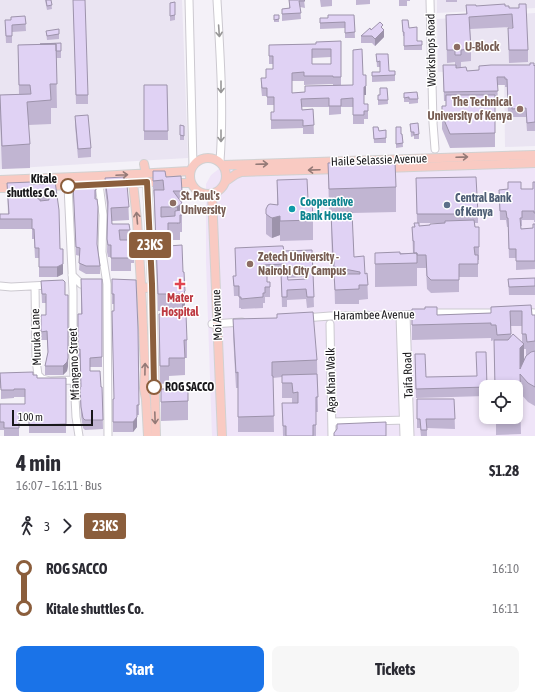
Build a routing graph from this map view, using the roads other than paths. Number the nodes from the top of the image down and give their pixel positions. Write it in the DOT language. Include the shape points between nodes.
graph roads {
  1 [pos="188,0"];
  2 [pos="217,0"];
  3 [pos="430,0"];
  4 [pos="435,149"];
  5 [pos="535,155"];
  6 [pos="430,158"];
  7 [pos="443,158"];
  8 [pos="221,163"];
  9 [pos="144,164"];
  10 [pos="535,164"];
  11 [pos="192,168"];
  12 [pos="146,178"];
  13 [pos="0,180"];
  14 [pos="226,181"];
  15 [pos="133,183"];
  16 [pos="191,183"];
  17 [pos="100,184"];
  18 [pos="68,186"];
  19 [pos="22,187"];
  20 [pos="35,187"];
  21 [pos="0,188"];
  22 [pos="209,194"];
  23 [pos="72,275"];
  24 [pos="140,275"];
  25 [pos="152,275"];
  26 [pos="57,285"];
  27 [pos="139,285"];
  28 [pos="0,286"];
  29 [pos="35,286"];
  30 [pos="152,286"];
  31 [pos="73,292"];
  32 [pos="535,313"];
  33 [pos="403,315"];
  34 [pos="299,319"];
  35 [pos="246,322"];
  36 [pos="215,323"];
  37 [pos="330,324"];
  38 [pos="74,380"];
  39 [pos="406,420"];
  40 [pos="332,422"];
  41 [pos="79,436"];
  42 [pos="108,436"];
  43 [pos="148,436"];
  44 [pos="156,436"];
  45 [pos="217,436"];
  46 [pos="222,436"];
  47 [pos="332,436"];
  48 [pos="404,436"];
  49 [pos="410,436"];
  1 -- 11 [label="street"];
  2 -- 8 [label="street, one-way" via="221,62"];
  3 -- 4 [label="street, Workshops Road"];
  4 -- 6 [label="street"];
  4 -- 7 [label="street"];
  7 -- 5 [label="main road, Haile Selassie Avenue, one-way"];
  6 -- 7 [label="main road, Haile Selassie Avenue"];
  8 -- 6 [label="main road, Haile Selassie Avenue, one-way"];
  8 -- 11 [label="main road, Haile Selassie Avenue" via="210,157 200,159"];
  8 -- 14 [label="main road"];
  9 -- 12 [label="main road"];
  10 -- 14 [label="main road, Haile Selassie Avenue, one-way" via="242,172"];
  11 -- 12 [label="main road, Haile Selassie Avenue"];
  11 -- 16 [label="main road"];
  13 -- 12 [label="main road, Haile Selassie Avenue, one-way"];
  12 -- 15 [label="main road, Haile Selassie Avenue"];
  12 -- 16 [label="main road, Haile Selassie Avenue"];
  12 -- 25 [label="main road"];
  14 -- 22 [label="main road, Haile Selassie Avenue" via="220,190"];
  15 -- 17 [label="main road, Haile Selassie Avenue"];
  24 -- 15 [label="main road, one-way"];
  16 -- 22 [label="main road" via="198,191"];
  17 -- 18 [label="main road, Haile Selassie Avenue"];
  17 -- 42 [label="street" via="103,215 102,252 107,284"];
  18 -- 20 [label="main road, Haile Selassie Avenue"];
  18 -- 23 [label="street"];
  19 -- 21 [label="main road"];
  22 -- 36 [label="main road, Moi Avenue"];
  23 -- 31 [label="street, Mfangano Street" via="64,284"];
  23 -- 31 [label="street" via="84,284"];
  24 -- 25 [label="main road" via="144,272"];
  24 -- 27 [label="main road"];
  25 -- 30 [label="main road"];
  26 -- 29 [label="street"];
  27 -- 30 [label="main road" via="146,288"];
  43 -- 27 [label="main road, one-way"];
  28 -- 29 [label="street"];
  29 -- 38 [label="street, Muruka Lane" via="38,375 50,382"];
  30 -- 44 [label="main road, one-way"];
  31 -- 38 [label="street, Mfangano Street"];
  32 -- 33 [label="street, Harambee Avenue"];
  33 -- 34 [label="street, Harambee Avenue"];
  33 -- 39 [label="street, Taifa Road"];
  35 -- 36 [label="street"];
  36 -- 45 [label="main road, Moi Avenue"];
  36 -- 46 [label="main road, Moi Avenue"];
  37 -- 40 [label="street, Aga Khan Walk"];
  38 -- 41 [label="street, Mfangano Street"];
  39 -- 40 [label="street"];
  39 -- 48 [label="street, Taifa Road"];
  39 -- 49 [label="street, Taifa Road"];
  40 -- 47 [label="street, Aga Khan Walk"];
}
